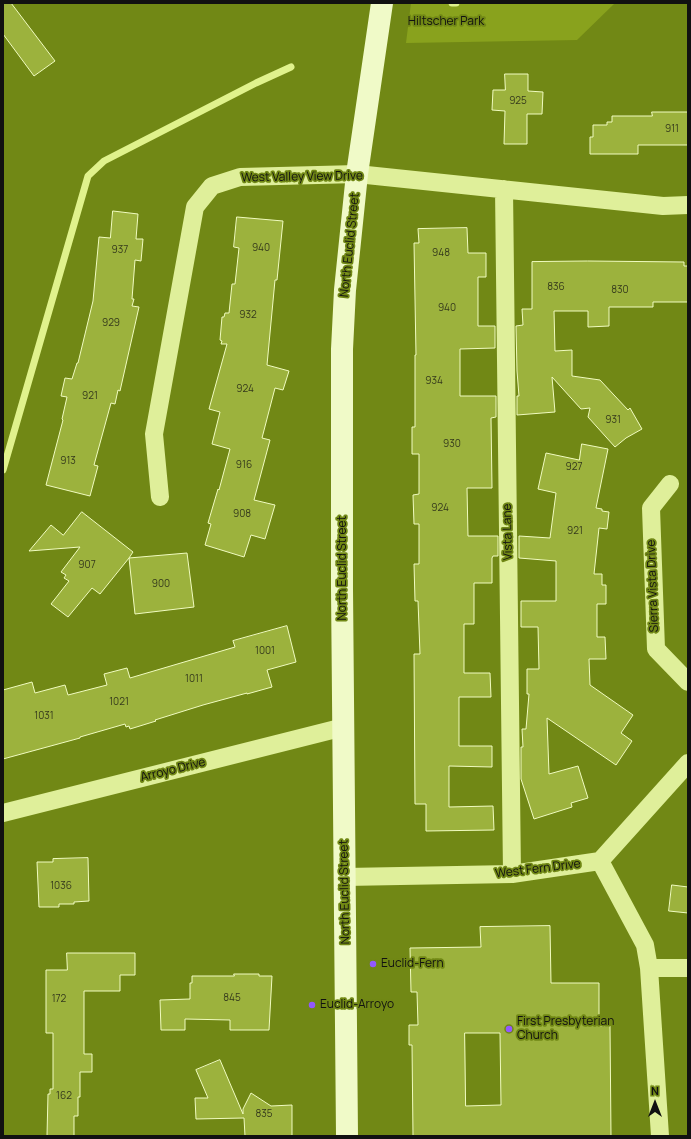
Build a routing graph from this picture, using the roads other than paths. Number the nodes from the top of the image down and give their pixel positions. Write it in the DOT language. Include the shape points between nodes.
graph roads {
  1 [pos="382,3"];
  2 [pos="357,174"];
  3 [pos="504,189"];
  4 [pos="688,205"];
  5 [pos="670,484"];
  6 [pos="160,498"];
  7 [pos="688,682"];
  8 [pos="344,727"];
  9 [pos="688,763"];
  10 [pos="3,813"];
  11 [pos="600,861"];
  12 [pos="512,874"];
  13 [pos="345,877"];
  14 [pos="649,968"];
  15 [pos="688,968"];
  16 [pos="347,1136"];
  17 [pos="660,1136"];
  1 -- 2 [label="main road, North Euclid Street"];
  2 -- 3 [label="street, West Valley View Drive"];
  2 -- 6 [label="street, West Valley View Drive" via="240,177 212,186 196,207 154,434"];
  2 -- 8 [label="main road, North Euclid Street" via="345,290 342,349"];
  3 -- 4 [label="street, West Valley View Drive" via="663,206"];
  3 -- 12 [label="street, Vista Lane"];
  5 -- 7 [label="street, Sierra Vista Drive" via="651,508 656,649"];
  8 -- 10 [label="street, Arroyo Drive"];
  8 -- 13 [label="main road, North Euclid Street"];
  9 -- 11 [label="street"];
  11 -- 12 [label="street, West Fern Drive"];
  11 -- 14 [label="street" via="645,945"];
  12 -- 13 [label="street, West Fern Drive"];
  13 -- 16 [label="main road, North Euclid Street"];
  14 -- 15 [label="street"];
  14 -- 17 [label="street"];
}
